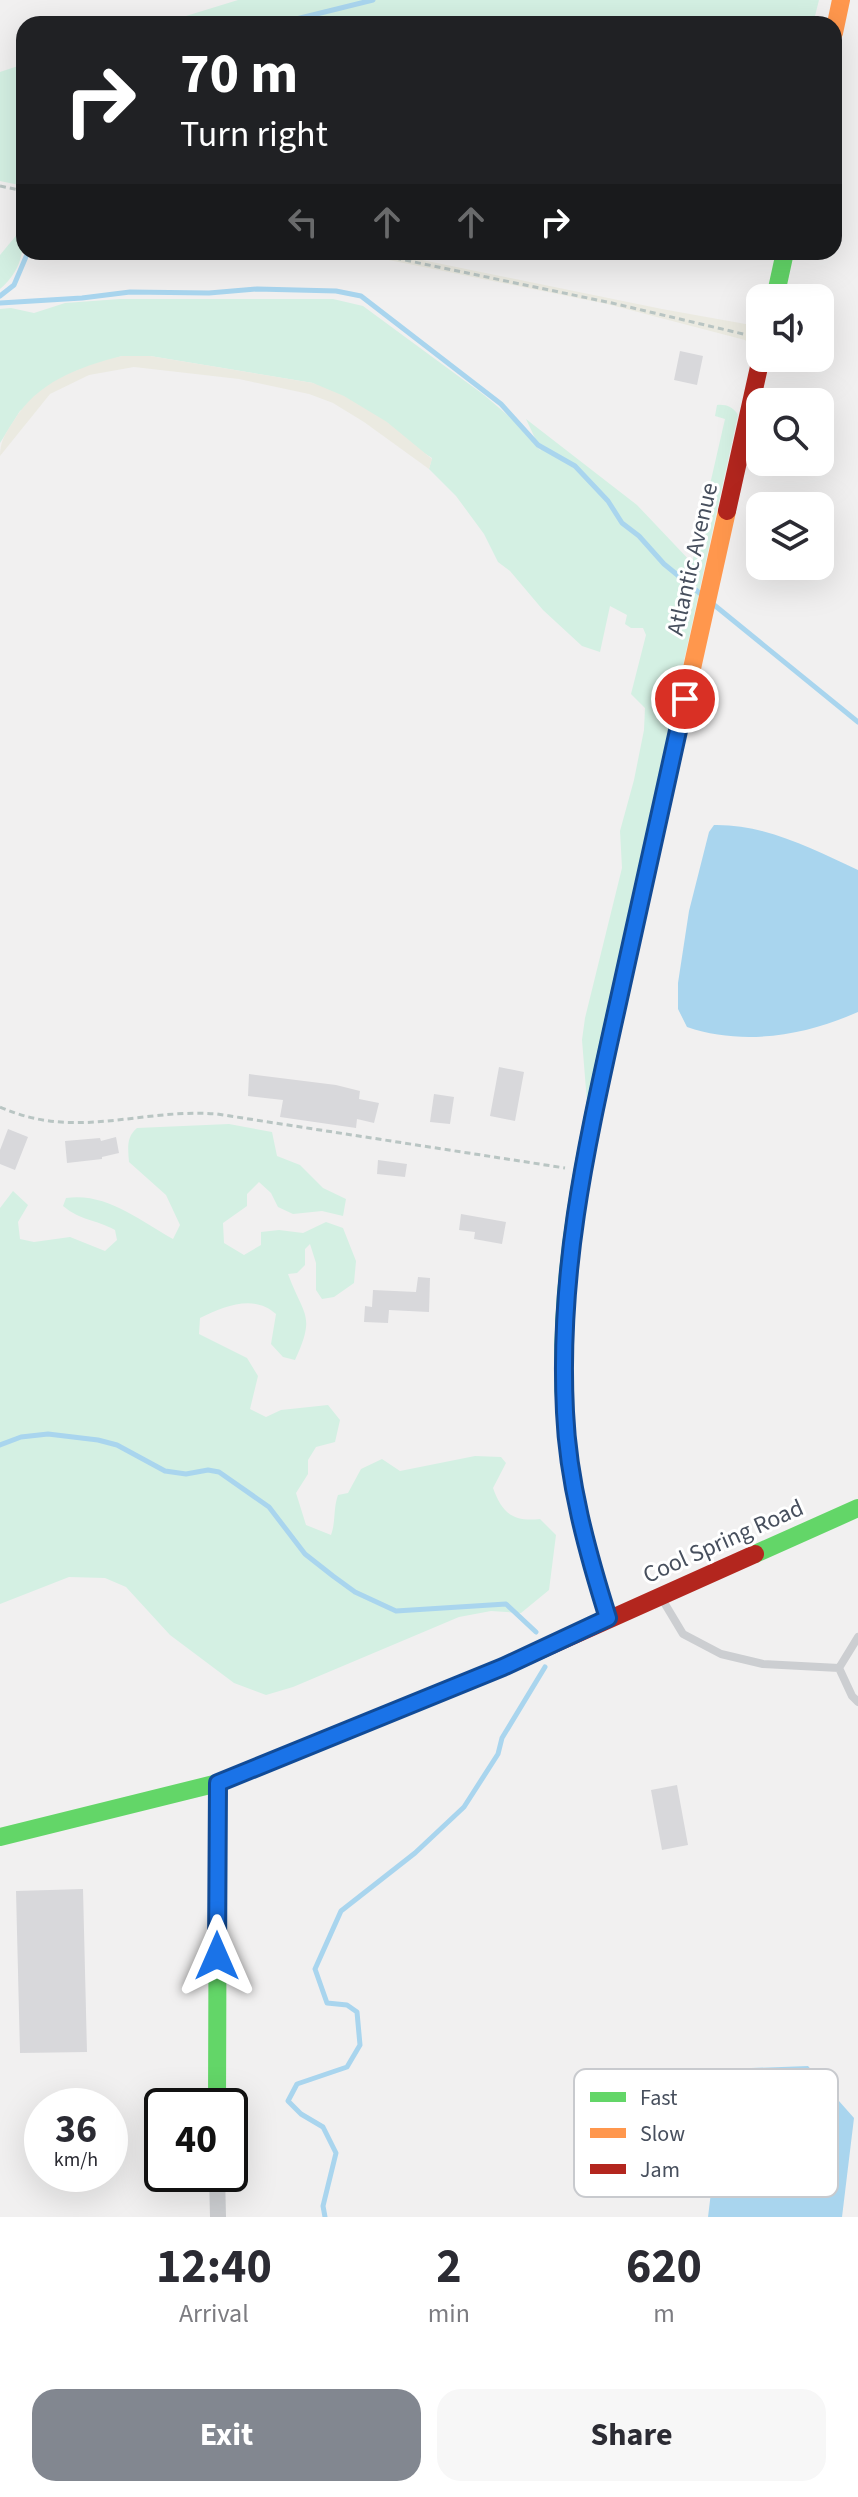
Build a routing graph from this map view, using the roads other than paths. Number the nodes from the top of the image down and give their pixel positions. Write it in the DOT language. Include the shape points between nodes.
graph roads {
  1 [pos="783,260"];
  2 [pos="778,284"];
  3 [pos="758,372"];
  4 [pos="858,1508"];
  5 [pos="660,1595"];
  6 [pos="608,1618"];
  7 [pos="858,1637"];
  8 [pos="839,1668"];
  9 [pos="858,1702"];
  10 [pos="218,1783"];
  11 [pos="0,1837"];
  12 [pos="217,2088"];
  13 [pos="217,2192"];
  14 [pos="218,2217"];
  1 -- 2 [label="main road"];
  3 -- 6 [label="main road, Atlantic Avenue" via="581,1171 568,1269 565,1412 570,1462"];
  4 -- 5 [label="main road, Cool Spring Road"];
  5 -- 6 [label="main road, Cool Spring Road"];
  5 -- 8 [label="lane" via="683,1634 721,1654 763,1664"];
  6 -- 10 [label="main road, Cool Spring Road" via="503,1667"];
  7 -- 8 [label="lane"];
  8 -- 9 [label="lane"];
  10 -- 11 [label="main road, Cool Spring Road"];
  10 -- 12 [label="main road"];
  13 -- 14 [label="street"];
}
